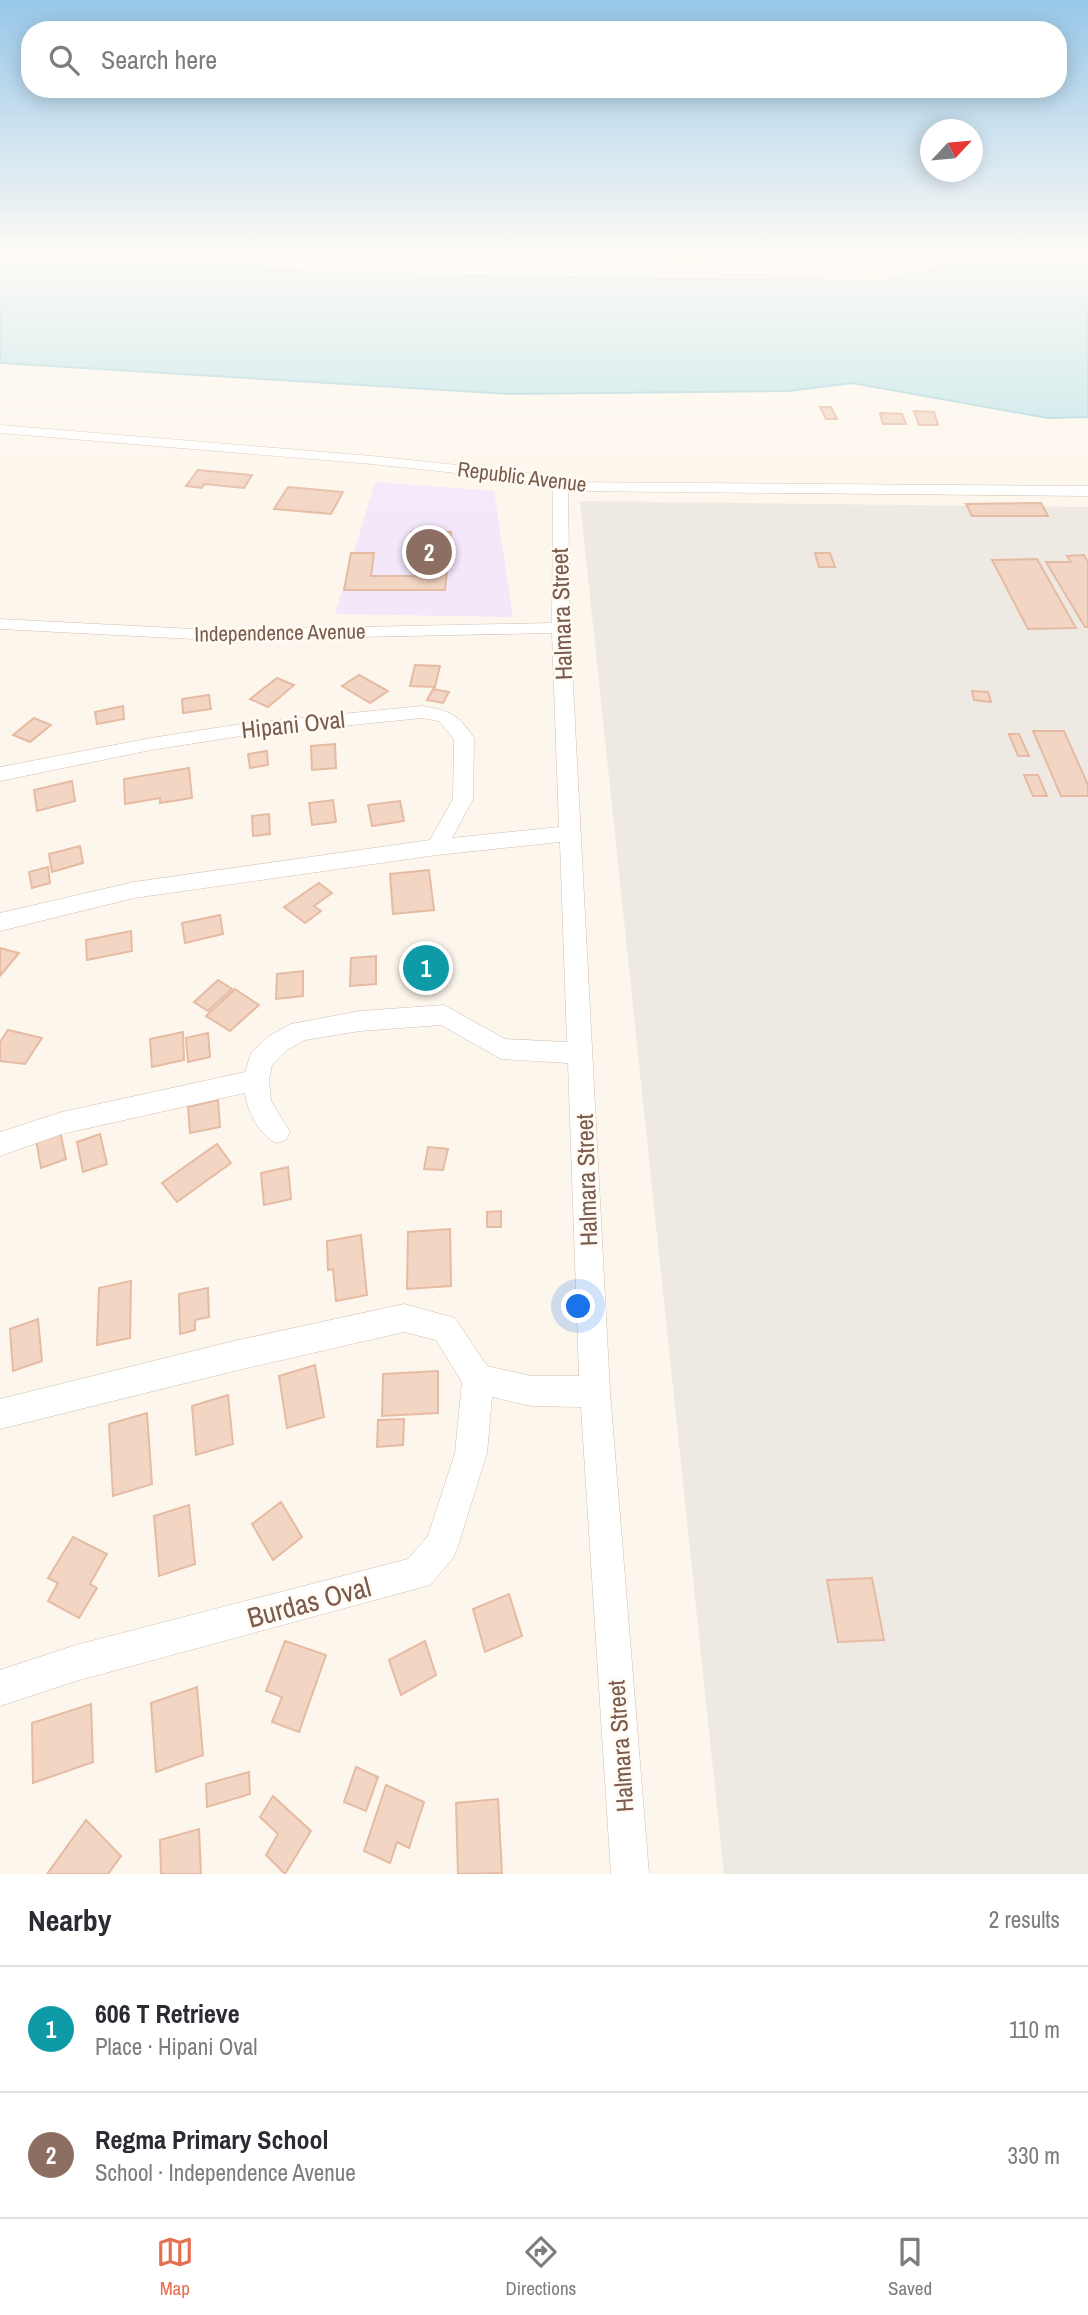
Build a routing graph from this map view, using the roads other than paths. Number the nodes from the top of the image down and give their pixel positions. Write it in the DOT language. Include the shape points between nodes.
graph roads {
  1 [pos="0,429"];
  2 [pos="560,486"];
  3 [pos="1088,491"];
  4 [pos="0,624"];
  5 [pos="561,628"];
  6 [pos="0,774"];
  7 [pos="572,833"];
  8 [pos="437,847"];
  9 [pos="0,922"];
  10 [pos="581,1053"];
  11 [pos="256,1080"];
  12 [pos="277,1132"];
  13 [pos="0,1144"];
  14 [pos="478,1379"];
  15 [pos="595,1392"];
  16 [pos="0,1414"];
  17 [pos="0,1688"];
  18 [pos="630,1874"];
  1 -- 2 [label="street, Republic Avenue" via="372,460 523,476"];
  2 -- 3 [label="street, Republic Avenue"];
  2 -- 5 [label="street, Halmara Street"];
  4 -- 5 [label="street, Independence Avenue" via="213,635"];
  5 -- 7 [label="street, Halmara Street"];
  6 -- 8 [label="street, Hipani Oval" via="241,730 422,712 445,716 464,738 463,799"];
  7 -- 8 [label="street"];
  7 -- 10 [label="street, Halmara Street"];
  8 -- 9 [label="street" via="134,890"];
  10 -- 11 [label="street" via="500,1049 444,1015 360,1021 300,1031 260,1060"];
  10 -- 15 [label="street, Halmara Street"];
  11 -- 12 [label="street" via="259,1104"];
  11 -- 13 [label="street" via="62,1123"];
  14 -- 15 [label="street" via="531,1391"];
  14 -- 16 [label="street" via="445,1328 404,1318"];
  14 -- 17 [label="street, Burdas Oval" via="471,1453 441,1546 418,1573 76,1663"];
  15 -- 18 [label="street, Halmara Street"];
}
